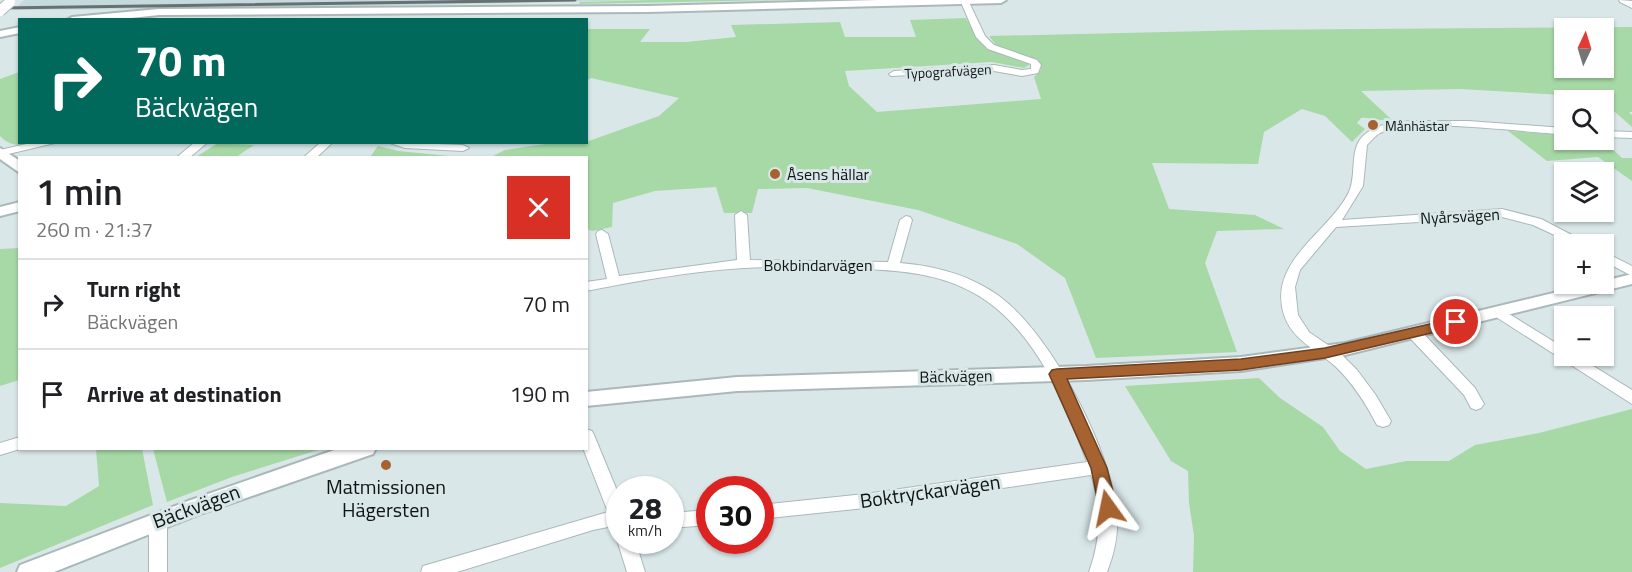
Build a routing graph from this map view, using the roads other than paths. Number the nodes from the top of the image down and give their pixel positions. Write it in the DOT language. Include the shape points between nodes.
graph roads {
  1 [pos="1000,0"];
  2 [pos="1623,0"];
  3 [pos="11,1"];
  4 [pos="901,1"];
  5 [pos="964,1"];
  6 [pos="1632,5"];
  7 [pos="0,11"];
  8 [pos="87,18"];
  9 [pos="18,28"];
  10 [pos="0,31"];
  11 [pos="894,74"];
  12 [pos="1554,130"];
  13 [pos="1614,134"];
  14 [pos="1632,135"];
  15 [pos="43,144"];
  16 [pos="200,144"];
  17 [pos="326,144"];
  18 [pos="398,144"];
  19 [pos="463,148"];
  20 [pos="0,152"];
  21 [pos="184,156"];
  22 [pos="310,156"];
  23 [pos="18,167"];
  24 [pos="18,207"];
  25 [pos="0,212"];
  26 [pos="741,215"];
  27 [pos="906,220"];
  28 [pos="1331,224"];
  29 [pos="602,234"];
  30 [pos="1562,234"];
  31 [pos="1614,262"];
  32 [pos="744,264"];
  33 [pos="893,266"];
  34 [pos="1632,272"];
  35 [pos="1632,279"];
  36 [pos="614,281"];
  37 [pos="588,287"];
  38 [pos="1498,312"];
  39 [pos="1414,333"];
  40 [pos="1325,353"];
  41 [pos="1057,374"];
  42 [pos="1632,398"];
  43 [pos="588,399"];
  44 [pos="1476,404"];
  45 [pos="1383,421"];
  46 [pos="588,440"];
  47 [pos="18,444"];
  48 [pos="0,449"];
  49 [pos="360,450"];
  50 [pos="1099,468"];
  51 [pos="606,485"];
  52 [pos="774,511"];
  53 [pos="158,520"];
  54 [pos="606,522"];
  55 [pos="630,554"];
  56 [pos="28,572"];
  57 [pos="158,572"];
  58 [pos="430,572"];
  59 [pos="636,572"];
  60 [pos="1098,572"];
  1 -- 5 [label="street"];
  2 -- 6 [label="street"];
  3 -- 7 [label="street, bridge"];
  4 -- 5 [label="street"];
  4 -- 8 [label="street" via="660,9 159,12"];
  5 -- 11 [label="street, Typografvägen" via="981,37 991,46 1034,62 1035,71 994,68"];
  9 -- 10 [label="street"];
  12 -- 28 [label="street" via="1434,124 1379,130 1361,145 1356,189"];
  13 -- 14 [label="street"];
  15 -- 20 [label="street"];
  16 -- 21 [label="street"];
  17 -- 22 [label="street"];
  18 -- 19 [label="street"];
  20 -- 23 [label="street"];
  24 -- 25 [label="street"];
  26 -- 32 [label="street, Bokbindarvägen"];
  27 -- 33 [label="street, Bokbindarvägen"];
  28 -- 30 [label="street, Nyårsvägen" via="1502,213 1537,222"];
  28 -- 40 [label="street" via="1296,264 1288,280 1289,305 1299,330"];
  29 -- 36 [label="street"];
  31 -- 34 [label="street"];
  32 -- 33 [label="street, Bokbindarvägen"];
  32 -- 36 [label="street, Bokbindarvägen"];
  33 -- 41 [label="street, Bokbindarvägen" via="953,278 1000,304"];
  35 -- 38 [label="street, Bäckvägen"];
  36 -- 37 [label="street, Bokbindarvägen"];
  38 -- 39 [label="street, Bäckvägen"];
  38 -- 42 [label="street"];
  39 -- 40 [label="street, Bäckvägen"];
  39 -- 44 [label="street" via="1470,392"];
  40 -- 41 [label="street, Bäckvägen" via="1241,364"];
  40 -- 45 [label="street" via="1339,361 1379,410"];
  41 -- 43 [label="street, Bäckvägen" via="737,384"];
  41 -- 50 [label="street, Bokbindarvägen"];
  46 -- 51 [label="street"];
  47 -- 48 [label="street"];
  49 -- 53 [label="street, Bäckvägen"];
  50 -- 52 [label="street, Boktryckarvägen"];
  50 -- 60 [label="street, Bokbindarvägen" via="1110,521 1106,556"];
  53 -- 56 [label="street, Bäckvägen"];
  53 -- 57 [label="street"];
  54 -- 58 [label="street"];
  55 -- 59 [label="street"];
}
